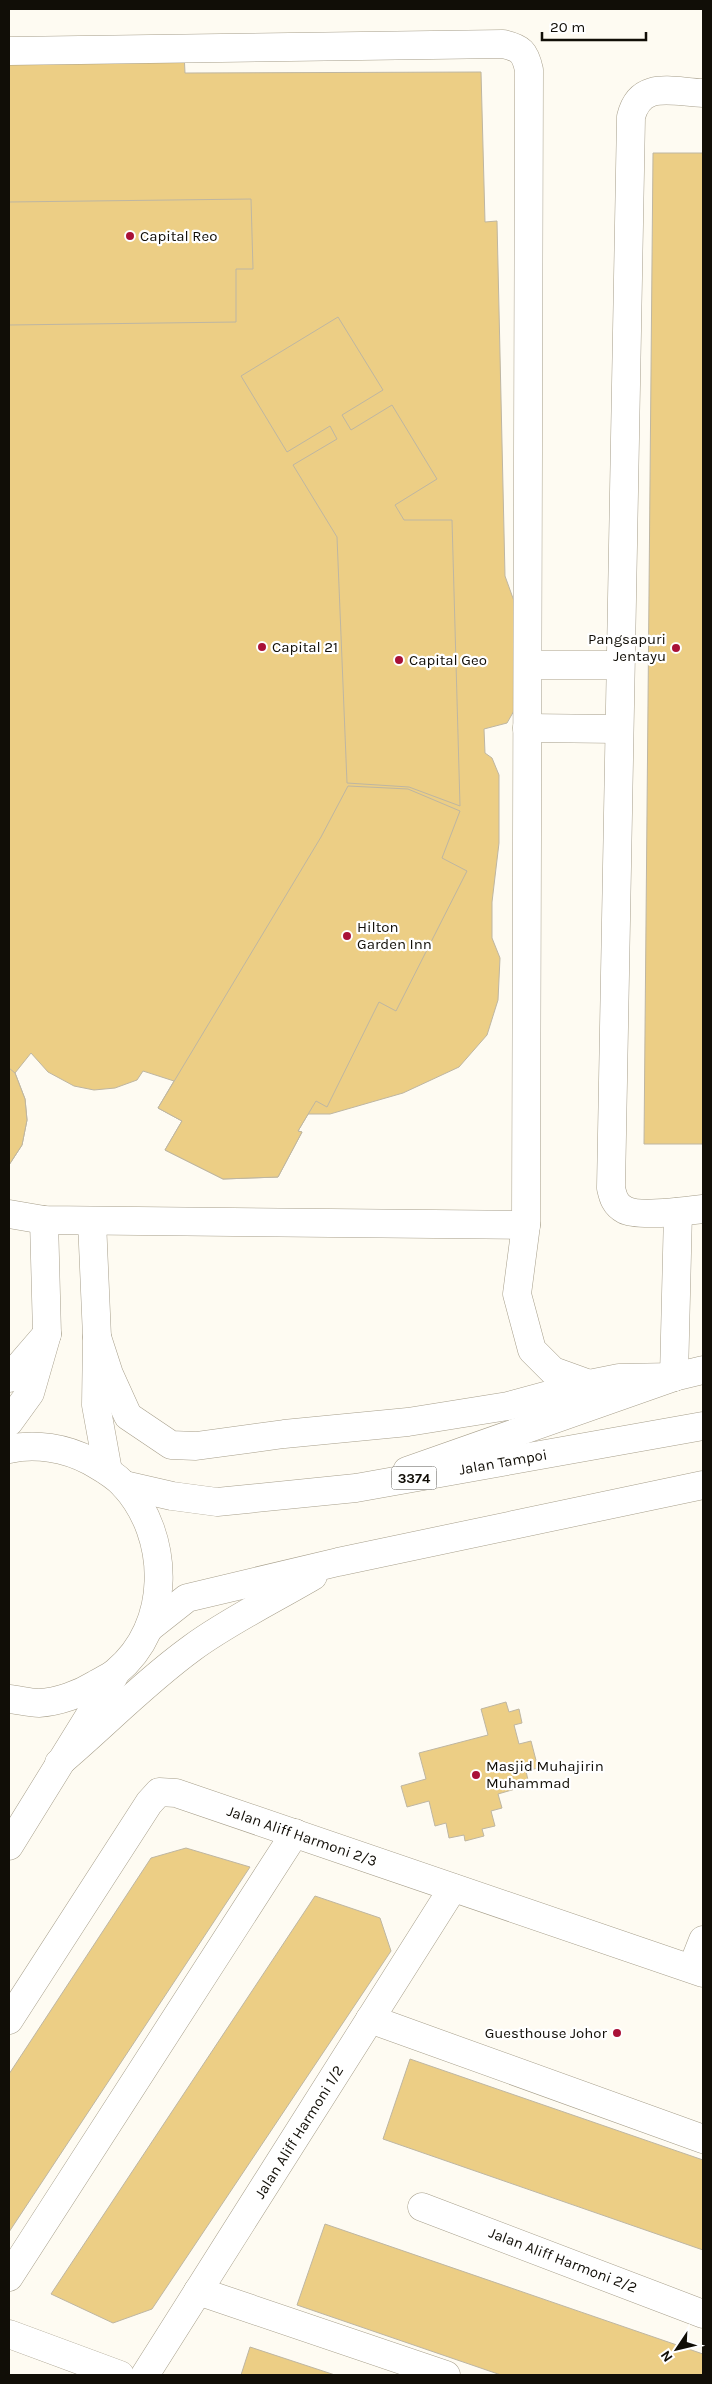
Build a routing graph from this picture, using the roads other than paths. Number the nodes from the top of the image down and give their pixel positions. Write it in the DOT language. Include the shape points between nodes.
graph roads {
  1 [pos="9,51"];
  2 [pos="703,93"];
  3 [pos="528,665"];
  4 [pos="620,665"];
  5 [pos="527,728"];
  6 [pos="618,729"];
  7 [pos="691,1210"];
  8 [pos="9,1214"];
  9 [pos="44,1220"];
  10 [pos="92,1221"];
  11 [pos="526,1226"];
  12 [pos="47,1334"];
  13 [pos="97,1337"];
  14 [pos="703,1370"];
  15 [pos="674,1377"];
  16 [pos="9,1378"];
  17 [pos="589,1384"];
  18 [pos="9,1422"];
  19 [pos="703,1426"];
  20 [pos="9,1448"];
  21 [pos="116,1478"];
  22 [pos="703,1485"];
  23 [pos="356,1488"];
  24 [pos="338,1562"];
  25 [pos="149,1628"];
  26 [pos="116,1672"];
  27 [pos="9,1699"];
  28 [pos="59,1763"];
  29 [pos="295,1833"];
  30 [pos="9,1846"];
  31 [pos="453,1888"];
  32 [pos="703,1940"];
  33 [pos="698,1970"];
  34 [pos="370,2019"];
  35 [pos="9,2020"];
  36 [pos="703,2139"];
  37 [pos="422,2207"];
  38 [pos="9,2277"];
  39 [pos="198,2291"];
  40 [pos="703,2314"];
  41 [pos="9,2334"];
  42 [pos="120,2375"];
  43 [pos="145,2375"];
  44 [pos="446,2375"];
  1 -- 3 [label="street" via="503,44 516,47 526,57 530,70"];
  2 -- 4 [label="street" via="656,91 643,94 634,104 631,117"];
  3 -- 4 [label="street"];
  3 -- 5 [label="street"];
  4 -- 6 [label="street"];
  5 -- 6 [label="street"];
  5 -- 11 [label="street"];
  6 -- 7 [label="street" via="610,1188 615,1202 625,1211"];
  7 -- 15 [label="street"];
  8 -- 9 [label="street"];
  9 -- 10 [label="street"];
  9 -- 12 [label="street"];
  10 -- 11 [label="street"];
  10 -- 13 [label="street"];
  11 -- 17 [label="street" via="517,1294 532,1350 553,1371"];
  12 -- 16 [label="street"];
  12 -- 18 [label="street" via="30,1393"];
  13 -- 17 [label="street" via="128,1416 172,1445 196,1446 408,1422 508,1406"];
  13 -- 21 [label="street" via="96,1406"];
  14 -- 15 [label="street"];
  15 -- 17 [label="street" via="619,1378"];
  15 -- 23 [label="street"];
  19 -- 23 [label="street, Jalan Tampoi / 3374"];
  20 -- 21 [label="street, 3374" via="50,1447 80,1456"];
  21 -- 23 [label="street, Jalan Tampoi / 3374" via="172,1496 217,1502"];
  21 -- 25 [label="street, 3374" via="148,1520 159,1560 158,1602"];
  22 -- 24 [label="street, 3374"];
  24 -- 25 [label="street, 3374" via="187,1598"];
  24 -- 28 [label="street" via="193,1647 143,1685 105,1725"];
  25 -- 26 [label="street, 3374"];
  26 -- 27 [label="street, 3374" via="80,1694 40,1703"];
  26 -- 28 [label="street"];
  28 -- 30 [label="street"];
  29 -- 31 [label="street, Jalan Aliff Harmoni 2/3"];
  29 -- 35 [label="street, Jalan Aliff Harmoni 2/3" via="176,1793 159,1792"];
  29 -- 38 [label="street"];
  31 -- 33 [label="street, Jalan Aliff Harmoni 2/3"];
  31 -- 34 [label="street, Jalan Aliff Harmoni 1/2"];
  32 -- 33 [label="street"];
  34 -- 36 [label="street"];
  34 -- 39 [label="street, Jalan Aliff Harmoni 1/2"];
  37 -- 40 [label="street, Jalan Aliff Harmoni 2/2"];
  39 -- 43 [label="street, Jalan Aliff Harmoni 1/2"];
  39 -- 44 [label="street"];
  41 -- 42 [label="street"];
}
